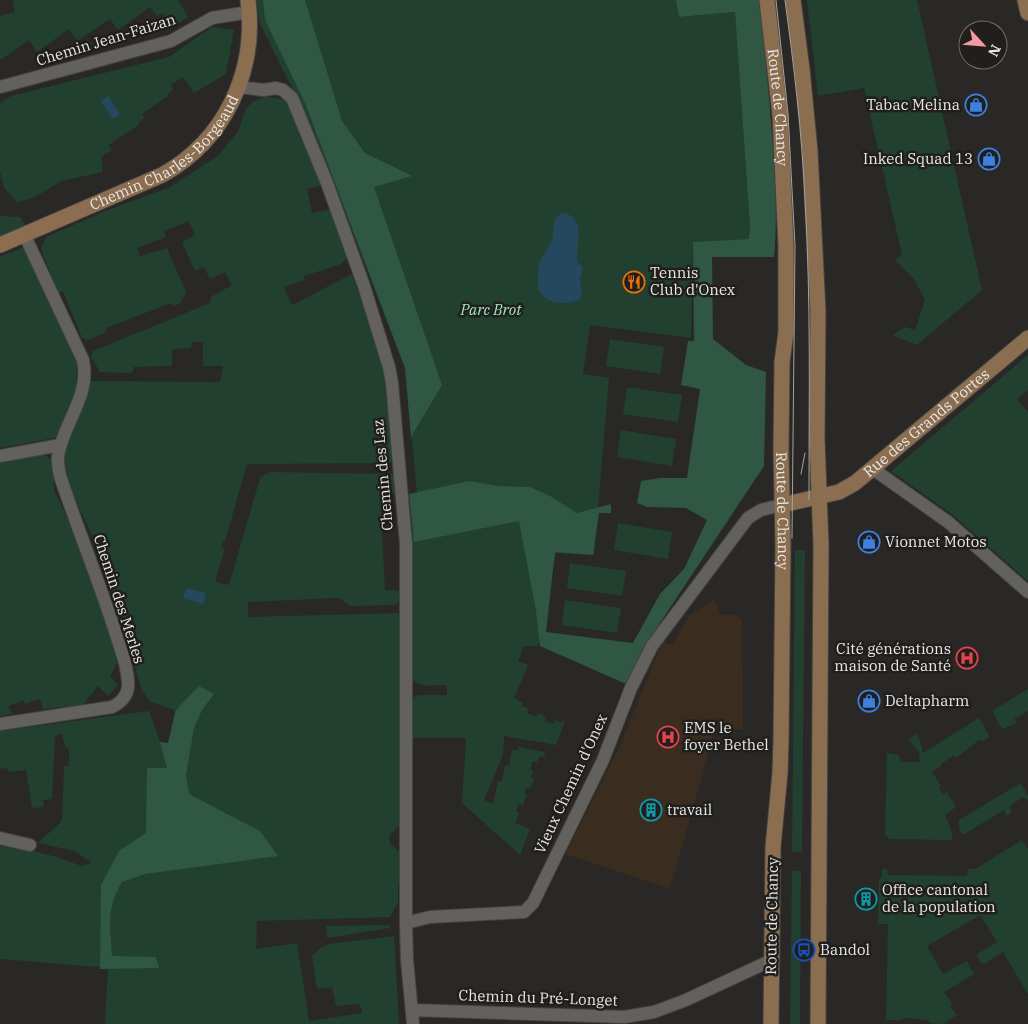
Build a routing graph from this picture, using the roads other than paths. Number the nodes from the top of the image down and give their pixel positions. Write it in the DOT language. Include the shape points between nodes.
graph roads {
  1 [pos="767,0"];
  2 [pos="793,0"];
  3 [pos="1025,0"];
  4 [pos="248,6"];
  5 [pos="1028,13"];
  6 [pos="238,87"];
  7 [pos="0,88"];
  8 [pos="24,234"];
  9 [pos="0,245"];
  10 [pos="1028,338"];
  11 [pos="60,445"];
  12 [pos="0,456"];
  13 [pos="873,469"];
  14 [pos="818,498"];
  15 [pos="782,506"];
  16 [pos="1028,592"];
  17 [pos="0,724"];
  18 [pos="0,838"];
  19 [pos="30,845"];
  20 [pos="406,923"];
  21 [pos="772,960"];
  22 [pos="412,1010"];
  23 [pos="413,1024"];
  24 [pos="771,1024"];
  25 [pos="818,1024"];
  1 -- 15 [label="main road, Route de Chancy" via="780,115 786,237"];
  2 -- 14 [label="main road, Route de Chancy" via="814,199 818,311"];
  3 -- 5 [label="main road"];
  4 -- 6 [label="main road, Chemin Charles-Borgeaud" via="247,50"];
  4 -- 7 [label="street, Chemin Jean-Faizan" via="212,18 171,41"];
  6 -- 8 [label="main road, Chemin Charles-Borgeaud" via="221,122 186,160 162,175"];
  6 -- 20 [label="street, Chemin des Laz" via="276,88 292,98 327,183 389,367 406,544"];
  8 -- 9 [label="main road, Chemin Charles-Borgeaud"];
  8 -- 11 [label="street, Chemin des Merles" via="85,369 84,384"];
  10 -- 13 [label="main road, Rue des Grands Portes"];
  11 -- 12 [label="street"];
  11 -- 17 [label="street, Chemin des Merles" via="57,459 60,476 98,577 121,651 128,689 112,708"];
  13 -- 14 [label="main road, Rue des Grands Portes" via="855,484"];
  13 -- 16 [label="street" via="948,522"];
  14 -- 15 [label="main road, Rue des Grands Portes"];
  14 -- 25 [label="main road, Route de Chancy" via="821,545"];
  15 -- 20 [label="street, Vieux Chemin d'Onex" via="761,510 748,518 652,646 631,688 604,760 533,903 524,912 430,917"];
  15 -- 21 [label="main road, Route de Chancy" via="781,741 773,847"];
  18 -- 19 [label="street"];
  20 -- 22 [label="street"];
  21 -- 22 [label="street, Chemin du Pré-Longet" via="686,1000 654,1012 624,1017"];
  21 -- 24 [label="main road, Route de Chancy"];
  22 -- 23 [label="street"];
}
